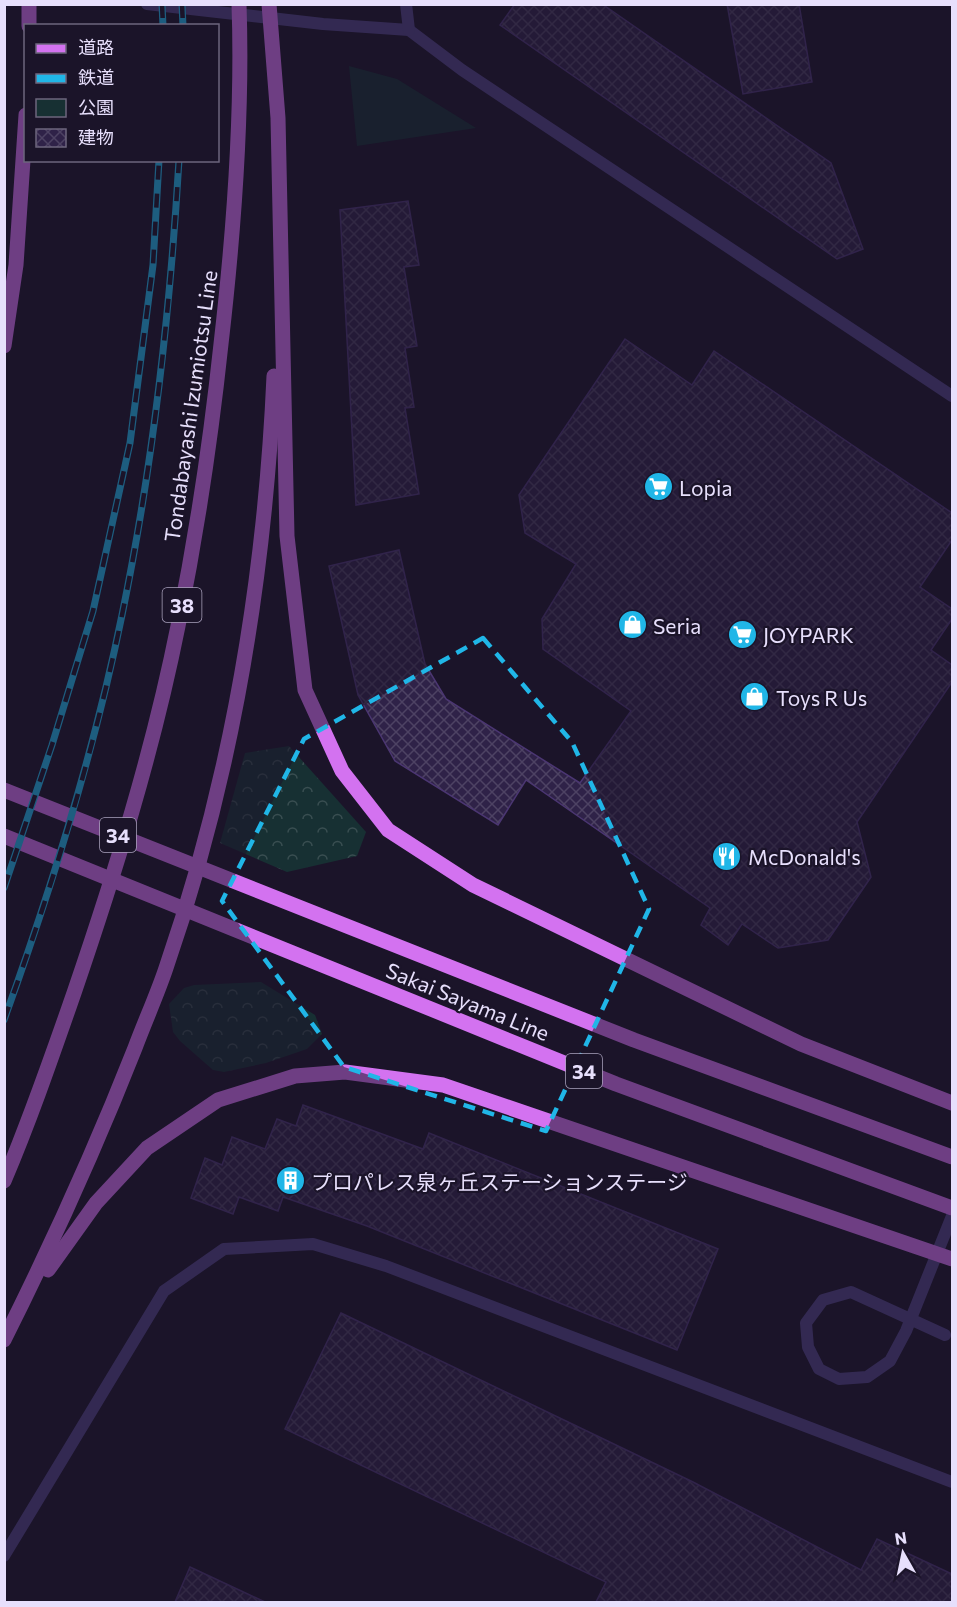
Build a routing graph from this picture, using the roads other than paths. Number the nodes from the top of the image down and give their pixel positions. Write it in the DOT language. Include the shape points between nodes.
graph roads {
  1 [pos="29,4"];
  2 [pos="147,4"];
  3 [pos="239,4"];
  4 [pos="269,4"];
  5 [pos="405,4"];
  6 [pos="29,24"];
  7 [pos="409,30"];
  8 [pos="24,145"];
  9 [pos="280,241"];
  10 [pos="4,346"];
  11 [pos="952,396"];
  12 [pos="4,790"];
  13 [pos="4,836"];
  14 [pos="952,1103"];
  15 [pos="952,1157"];
  16 [pos="4,1181"];
  17 [pos="952,1208"];
  18 [pos="952,1215"];
  19 [pos="952,1258"];
  20 [pos="945,1335"];
  21 [pos="4,1340"];
  22 [pos="952,1482"];
  23 [pos="4,1556"];
  1 -- 6 [label="main road"];
  2 -- 7 [label="street"];
  3 -- 16 [label="main road, Tondabayashi Izumiotsu Line / 38" via="241,72 230,272 209,455 178,627 146,762 107,896"];
  4 -- 9 [label="main road" via="278,118"];
  5 -- 7 [label="street"];
  7 -- 11 [label="street"];
  8 -- 10 [label="main road" via="16,266"];
  9 -- 14 [label="main road" via="287,536 305,690 342,771 381,822 473,885 801,1044"];
  9 -- 21 [label="main road" via="270,461 255,592 233,721 204,845 166,968 116,1097 47,1254"];
  12 -- 15 [label="main road, Sakai Sayama Line / 34" via="634,1040"];
  13 -- 17 [label="main road, Sakai Sayama Line / 34" via="616,1084"];
  18 -- 20 [label="street" via="915,1310 911,1321 890,1361 867,1377 839,1379 819,1369 808,1347 806,1323 823,1300 851,1292 893,1311 903,1316 914,1321 924,1326"];
  19 -- 21 [label="main road" via="443,1086 345,1072 295,1076 218,1100 147,1148 96,1203 54,1259"];
  22 -- 23 [label="street" via="386,1266 313,1244 224,1249 164,1291"];
}
